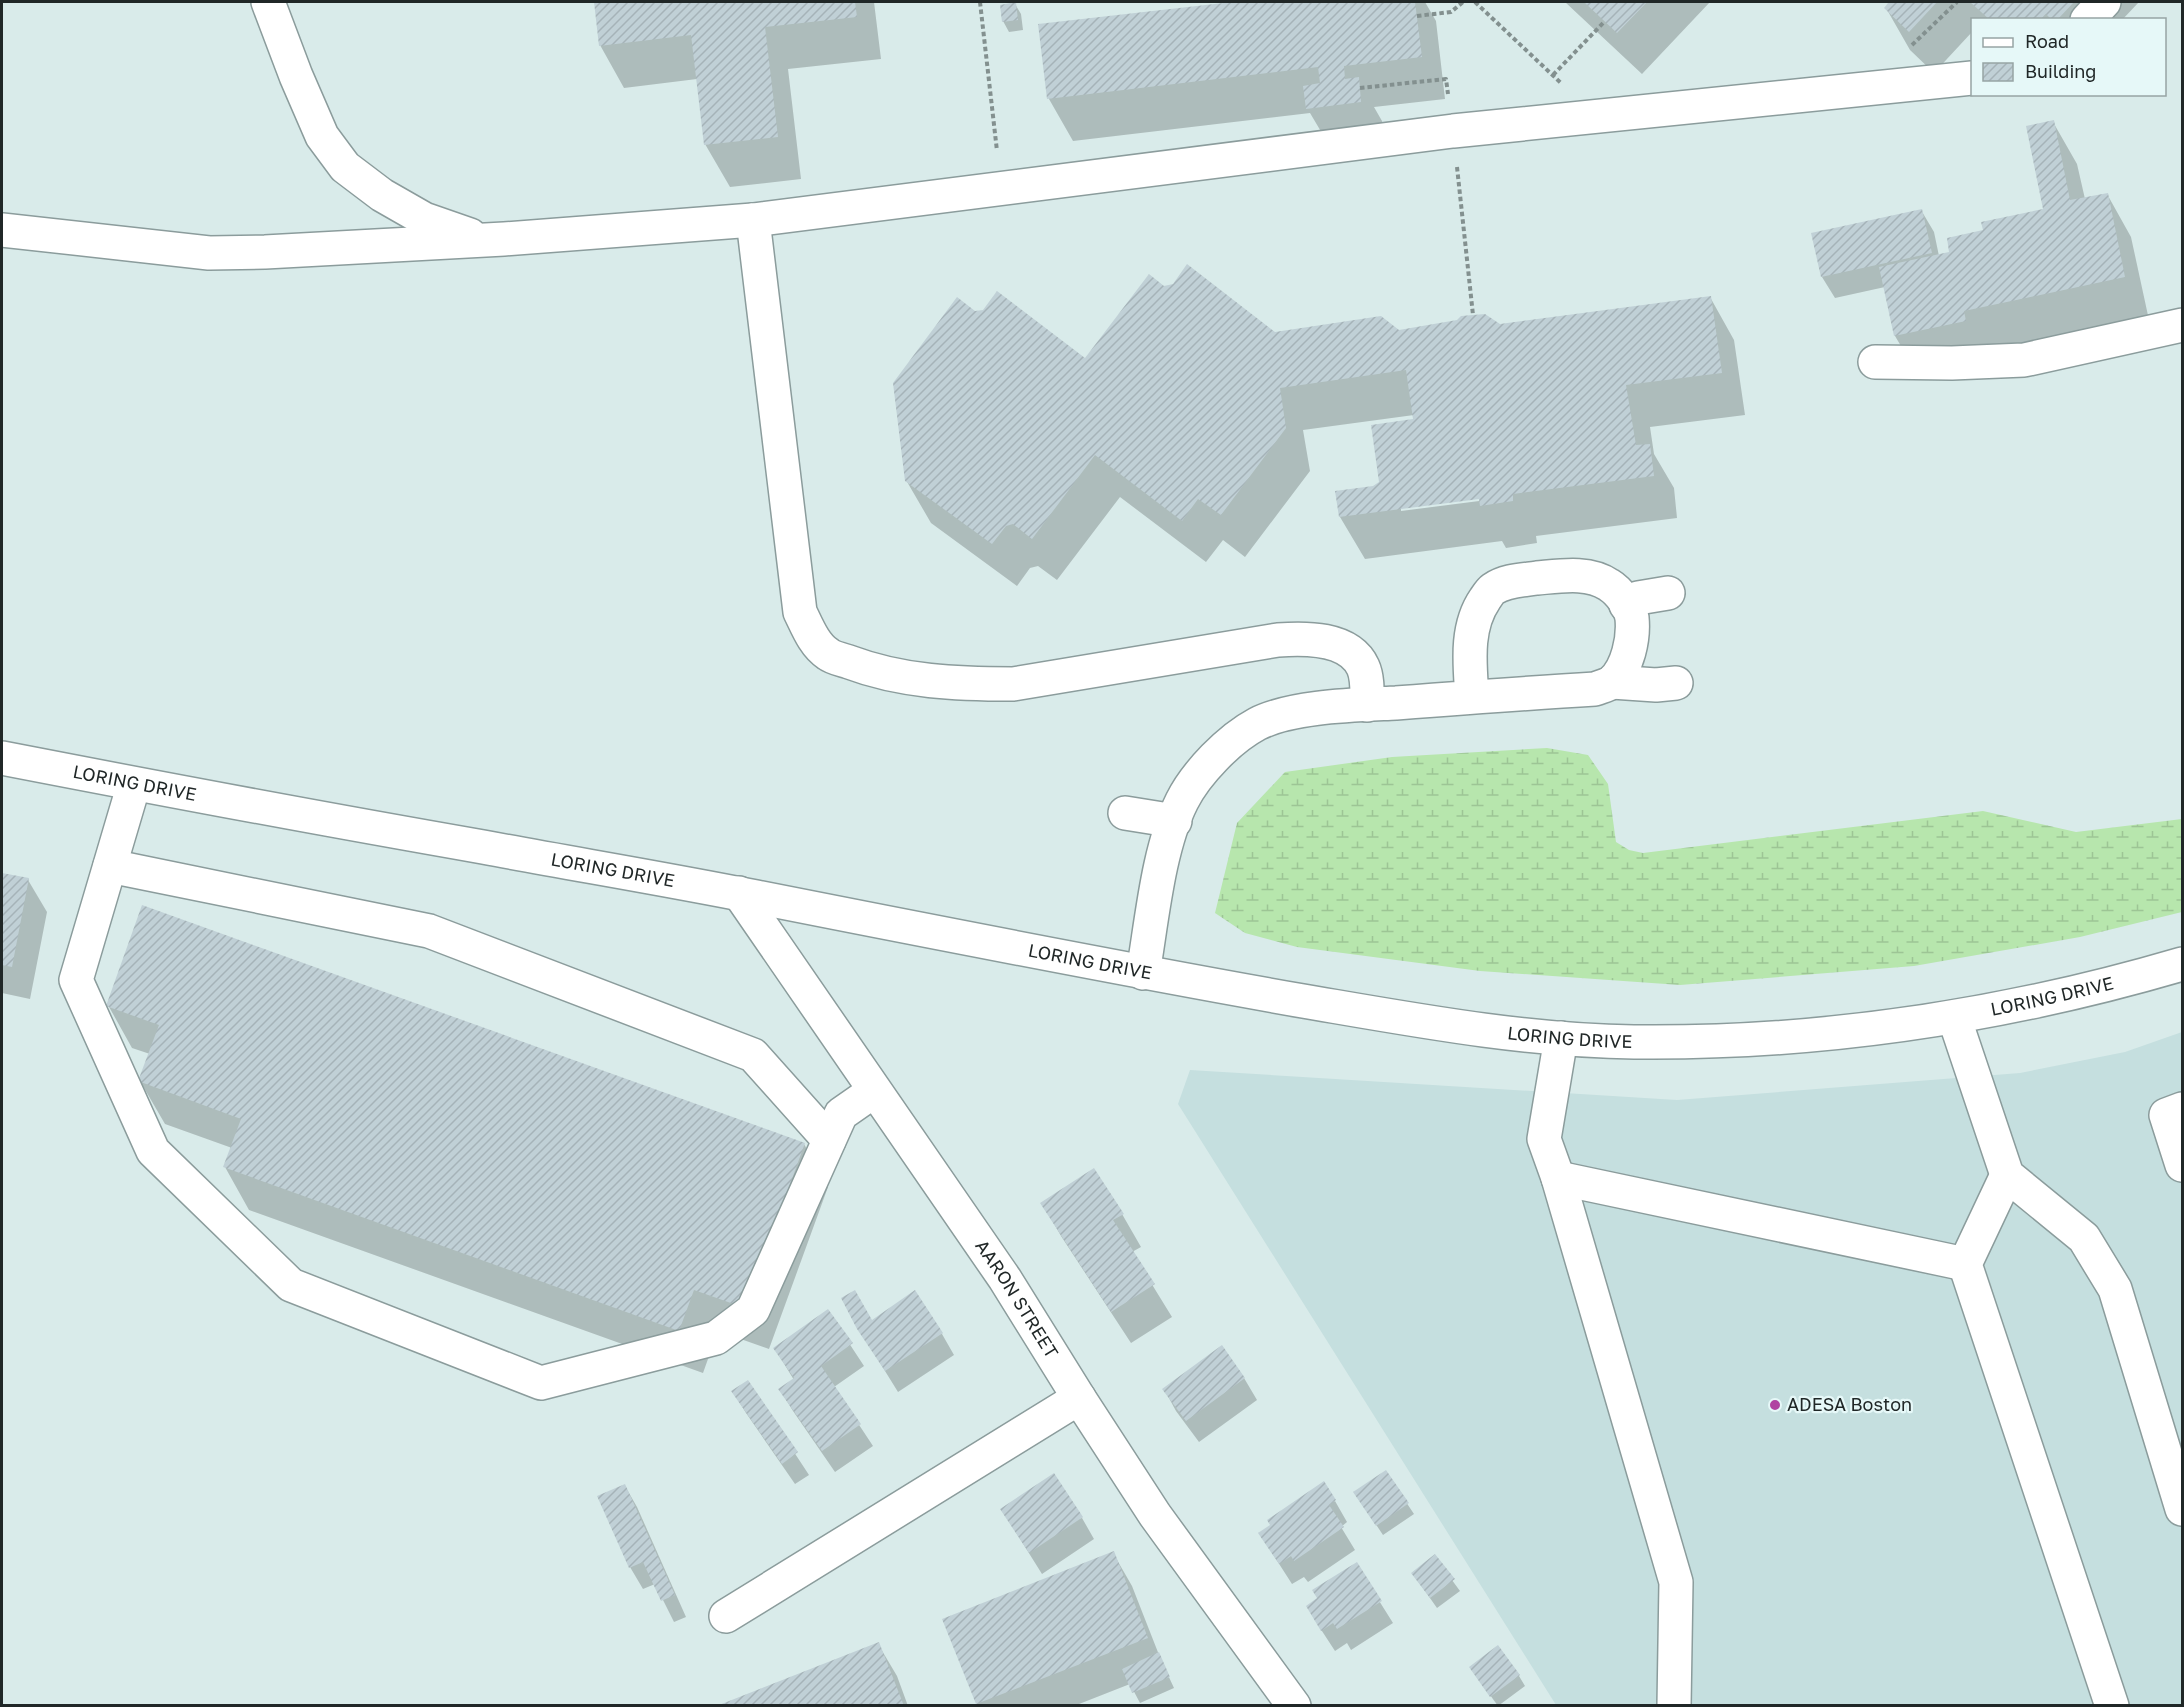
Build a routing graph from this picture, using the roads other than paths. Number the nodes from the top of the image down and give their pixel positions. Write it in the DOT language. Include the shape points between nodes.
graph roads {
  1 [pos="268,2"];
  2 [pos="2104,2"];
  3 [pos="2089,18"];
  4 [pos="1971,78"];
  5 [pos="753,220"];
  6 [pos="2,230"];
  7 [pos="504,239"];
  8 [pos="2182,325"];
  9 [pos="1875,362"];
  10 [pos="1668,593"];
  11 [pos="1626,605"];
  12 [pos="1676,683"];
  13 [pos="1619,696"];
  14 [pos="1472,697"];
  15 [pos="1367,705"];
  16 [pos="2,758"];
  17 [pos="134,784"];
  18 [pos="1125,813"];
  19 [pos="1175,821"];
  20 [pos="110,866"];
  21 [pos="739,893"];
  22 [pos="2182,964"];
  23 [pos="1143,973"];
  24 [pos="1954,1017"];
  25 [pos="1561,1038"];
  26 [pos="874,1091"];
  27 [pos="2182,1109"];
  28 [pos="829,1140"];
  29 [pos="2182,1165"];
  30 [pos="2007,1176"];
  31 [pos="1558,1178"];
  32 [pos="1965,1264"];
  33 [pos="1079,1398"];
  34 [pos="2182,1509"];
  35 [pos="726,1616"];
  36 [pos="1294,1706"];
  37 [pos="1674,1706"];
  38 [pos="2112,1706"];
  1 -- 7 [label="street" via="322,136 345,167 382,195 424,219 468,235"];
  2 -- 3 [label="street"];
  4 -- 5 [label="street" via="1453,131"];
  5 -- 7 [label="street"];
  5 -- 15 [label="street" via="800,612 810,634 828,654 865,668 914,679 1013,684 1298,638 1339,646 1354,655 1365,673"];
  6 -- 7 [label="street" via="209,253"];
  8 -- 9 [label="street" via="2024,360"];
  10 -- 11 [label="street" via="1638,598"];
  11 -- 13 [label="street" via="1632,616 1632,640"];
  11 -- 14 [label="street" via="1609,584 1587,576 1511,581 1492,589 1479,608 1473,629"];
  12 -- 13 [label="street"];
  13 -- 14 [label="street" via="1595,689"];
  14 -- 15 [label="street"];
  15 -- 19 [label="street" via="1294,712 1258,724 1227,746 1202,771 1182,801"];
  16 -- 17 [label="street, LORING DRIVE"];
  17 -- 20 [label="street"];
  17 -- 21 [label="street, LORING DRIVE"];
  18 -- 19 [label="street"];
  19 -- 23 [label="street" via="1159,878"];
  20 -- 28 [label="street" via="429,931 753,1055"];
  20 -- 28 [label="street" via="76,980 153,1151 291,1285 541,1383 716,1338 753,1310"];
  21 -- 23 [label="street, LORING DRIVE"];
  21 -- 26 [label="street, AARON STREET"];
  22 -- 24 [label="street, LORING DRIVE" via="2081,992"];
  23 -- 25 [label="street, LORING DRIVE" via="1400,1018"];
  24 -- 25 [label="street, LORING DRIVE" via="1761,1039 1628,1042"];
  24 -- 30 [label="street"];
  25 -- 31 [label="street" via="1544,1139"];
  26 -- 28 [label="street" via="841,1114"];
  26 -- 33 [label="street, AARON STREET" via="1005,1279"];
  27 -- 29 [label="street" via="2166,1115"];
  30 -- 32 [label="street"];
  30 -- 34 [label="street" via="2084,1238 2115,1289"];
  31 -- 32 [label="street"];
  31 -- 37 [label="street" via="1676,1582"];
  32 -- 38 [label="street"];
  33 -- 35 [label="street"];
  33 -- 36 [label="street, AARON STREET" via="1155,1515"];
}
